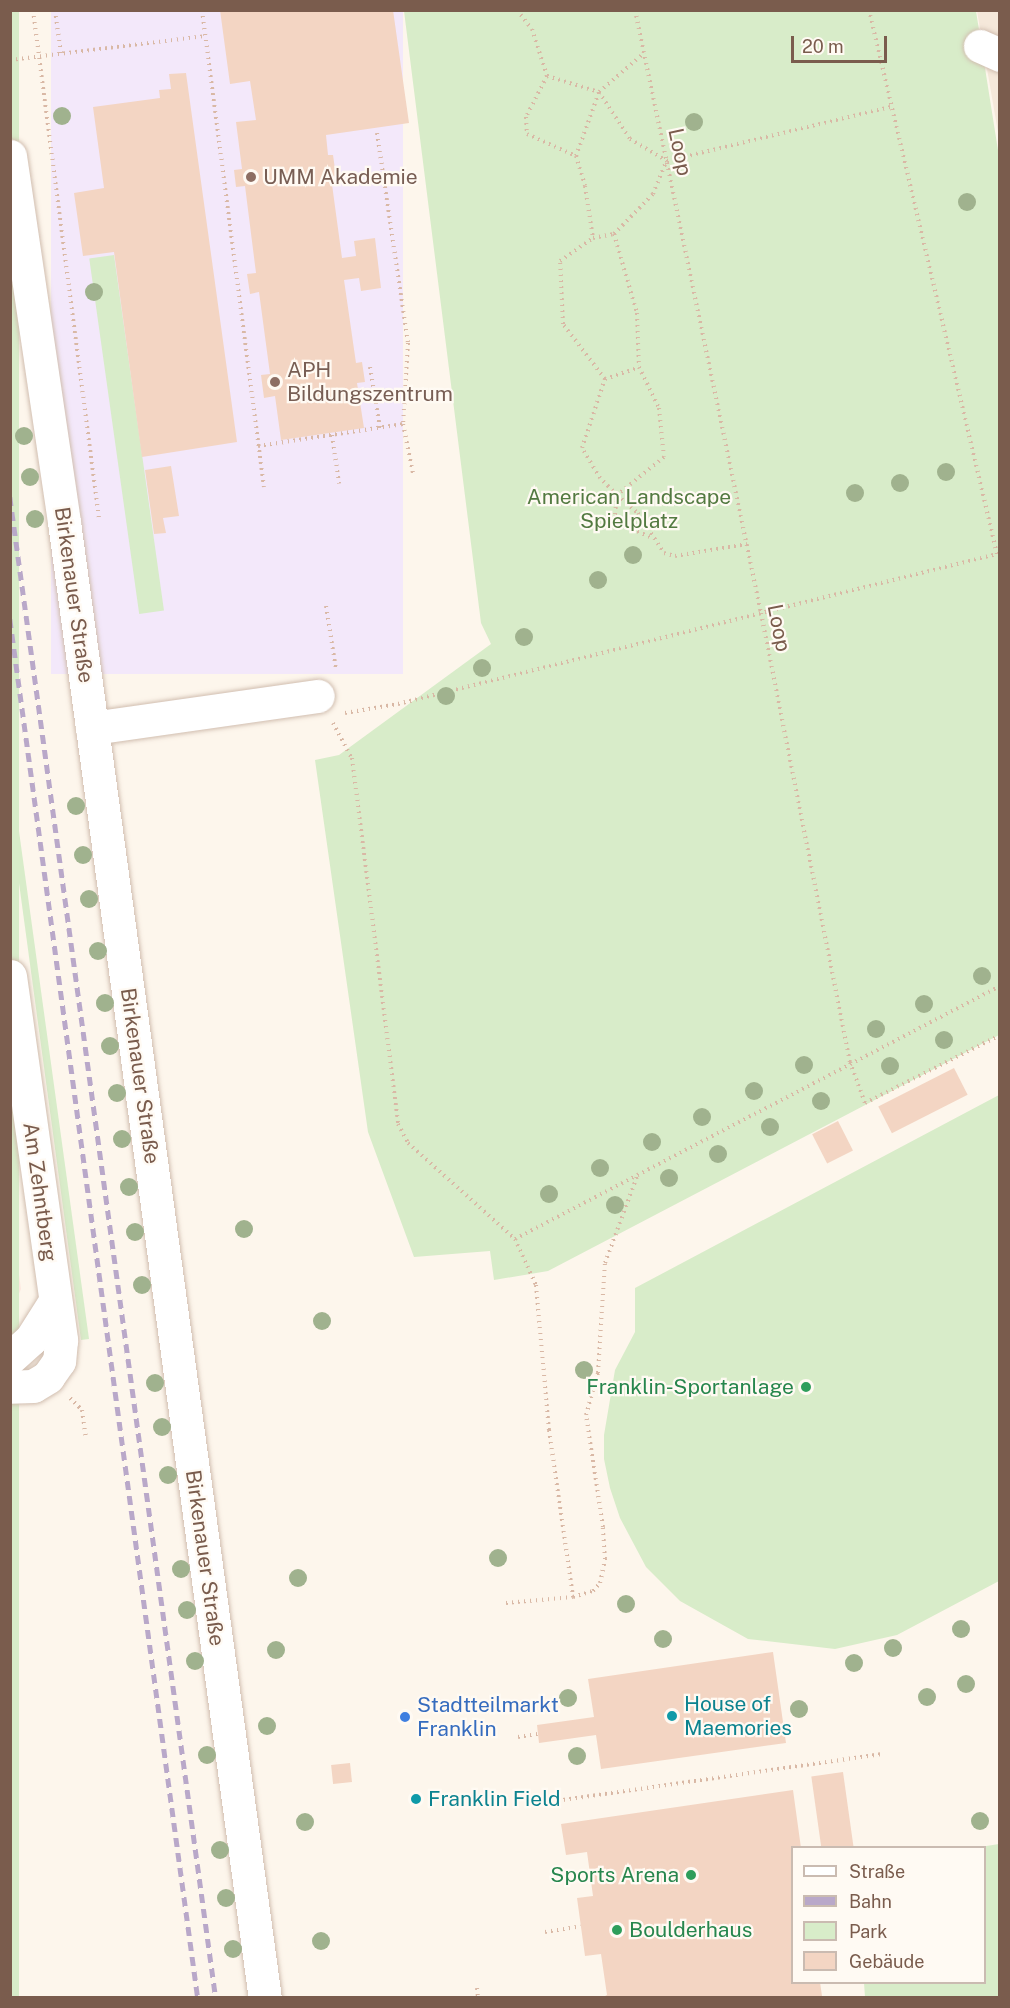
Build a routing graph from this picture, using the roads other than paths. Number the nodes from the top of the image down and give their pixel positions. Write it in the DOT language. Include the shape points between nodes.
graph roads {
  1 [pos="10,156"];
  2 [pos="335,700"];
  3 [pos="92,728"];
  4 [pos="10,976"];
  5 [pos="55,1301"];
  6 [pos="10,1358"];
  7 [pos="10,1387"];
  8 [pos="265,1998"];
  1 -- 3 [label="street, Birkenauer Straße"];
  2 -- 3 [label="street"];
  3 -- 8 [label="street, Birkenauer Straße"];
  4 -- 5 [label="street, Am Zehntberg"];
  5 -- 6 [label="street" via="31,1339"];
  5 -- 7 [label="street, Am Zehntberg" via="61,1341 59,1361 48,1377 33,1386"];
}
